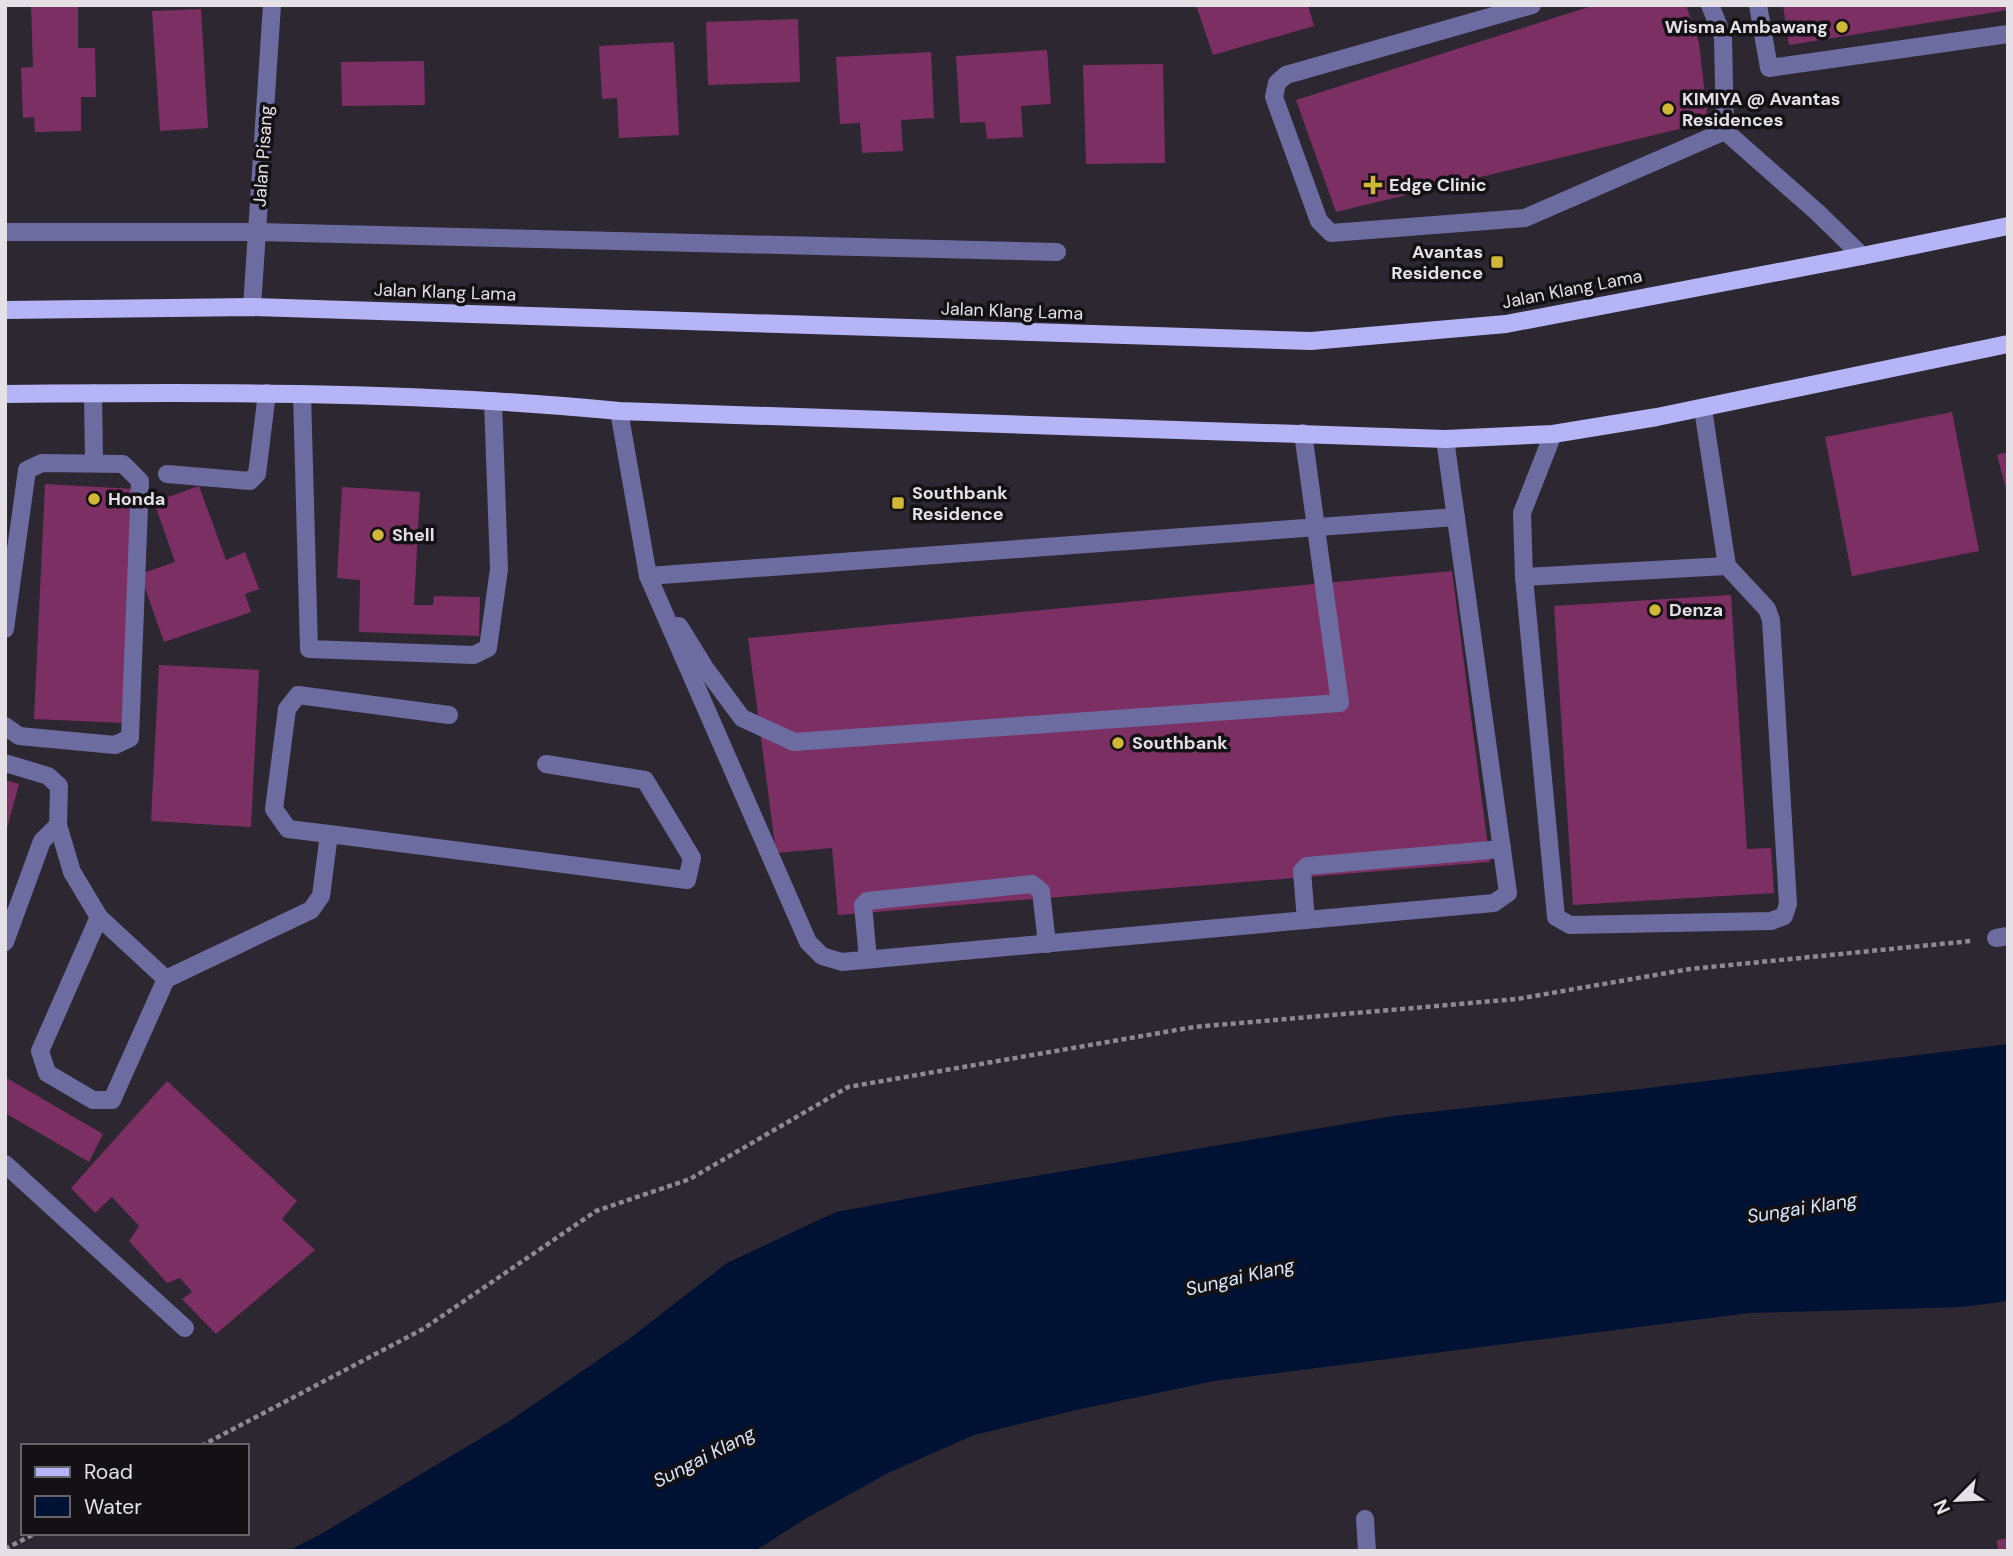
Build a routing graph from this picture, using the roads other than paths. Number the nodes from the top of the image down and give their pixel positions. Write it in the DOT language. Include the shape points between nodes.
graph roads {
  1 [pos="272,5"];
  2 [pos="1532,5"];
  3 [pos="1710,5"];
  4 [pos="1758,5"];
  5 [pos="2008,34"];
  6 [pos="1725,131"];
  7 [pos="2008,226"];
  8 [pos="5,232"];
  9 [pos="258,232"];
  10 [pos="1057,252"];
  11 [pos="1862,256"];
  12 [pos="252,307"];
  13 [pos="5,310"];
  14 [pos="2008,344"];
  15 [pos="93,393"];
  16 [pos="267,393"];
  17 [pos="5,394"];
  18 [pos="302,394"];
  19 [pos="493,401"];
  20 [pos="1703,409"];
  21 [pos="619,411"];
  22 [pos="1303,433"];
  23 [pos="1553,434"];
  24 [pos="1445,439"];
  25 [pos="93,463"];
  26 [pos="167,474"];
  27 [pos="1456,517"];
  28 [pos="1315,527"];
  29 [pos="1727,566"];
  30 [pos="648,576"];
  31 [pos="1524,577"];
  32 [pos="5,629"];
  33 [pos="449,715"];
  34 [pos="5,726"];
  35 [pos="5,763"];
  36 [pos="546,764"];
  37 [pos="58,825"];
  38 [pos="329,834"];
  39 [pos="1502,849"];
  40 [pos="99,917"];
  41 [pos="1306,920"];
  42 [pos="5,942"];
  43 [pos="1047,944"];
  44 [pos="868,959"];
  45 [pos="166,979"];
  46 [pos="5,1164"];
  47 [pos="185,1328"];
  48 [pos="1365,1519"];
  49 [pos="1367,1551"];
  1 -- 9 [label="street, Jalan Pisang"];
  2 -- 6 [label="street" via="1286,75 1277,83 1274,97 1319,222 1331,233 1525,218"];
  3 -- 6 [label="street" via="1723,37"];
  4 -- 5 [label="street" via="1769,68"];
  6 -- 11 [label="street"];
  7 -- 11 [label="main road, Jalan Klang Lama"];
  8 -- 9 [label="street"];
  9 -- 10 [label="street"];
  9 -- 12 [label="street, Jalan Pisang"];
  11 -- 12 [label="main road, Jalan Klang Lama" via="1506,324 1311,341"];
  12 -- 13 [label="main road, Jalan Klang Lama"];
  14 -- 20 [label="main road"];
  15 -- 16 [label="main road"];
  15 -- 17 [label="main road"];
  15 -- 25 [label="street"];
  16 -- 18 [label="main road"];
  16 -- 26 [label="street" via="257,474 250,481"];
  18 -- 19 [label="main road"];
  18 -- 19 [label="street" via="309,649 474,655 488,649 499,569"];
  19 -- 21 [label="main road"];
  20 -- 23 [label="main road"];
  20 -- 29 [label="street"];
  21 -- 22 [label="main road"];
  21 -- 30 [label="street"];
  22 -- 24 [label="main road"];
  22 -- 28 [label="street"];
  23 -- 24 [label="main road"];
  23 -- 31 [label="street" via="1522,513"];
  24 -- 27 [label="street"];
  25 -- 32 [label="street" via="42,463 27,470"];
  25 -- 34 [label="street" via="123,464 140,481 130,738 115,745 19,736"];
  27 -- 28 [label="street"];
  27 -- 39 [label="street"];
  28 -- 30 [label="street"];
  28 -- 30 [label="street" via="1340,703 794,742 742,718"];
  29 -- 31 [label="street"];
  29 -- 31 [label="street" via="1767,609 1771,620 1788,904 1784,916 1771,921 1570,925 1556,917"];
  30 -- 44 [label="street" via="808,942 822,956 842,962"];
  33 -- 38 [label="street" via="298,695 287,709 274,809 288,829"];
  35 -- 37 [label="street" via="48,776 59,786"];
  36 -- 38 [label="street" via="645,779 692,858 687,880"];
  37 -- 40 [label="street" via="72,872"];
  37 -- 42 [label="street" via="42,841"];
  38 -- 45 [label="street" via="321,896 311,910"];
  39 -- 41 [label="street" via="1508,893 1494,903"];
  39 -- 41 [label="street" via="1307,866 1302,871"];
  40 -- 45 [label="street"];
  40 -- 45 [label="street" via="40,1051 47,1073 93,1100 112,1100"];
  41 -- 43 [label="street"];
  43 -- 44 [label="street"];
  43 -- 44 [label="street" via="1041,891 1032,884 867,901 863,905"];
  46 -- 47 [label="street"];
  48 -- 49 [label="street"];
}
